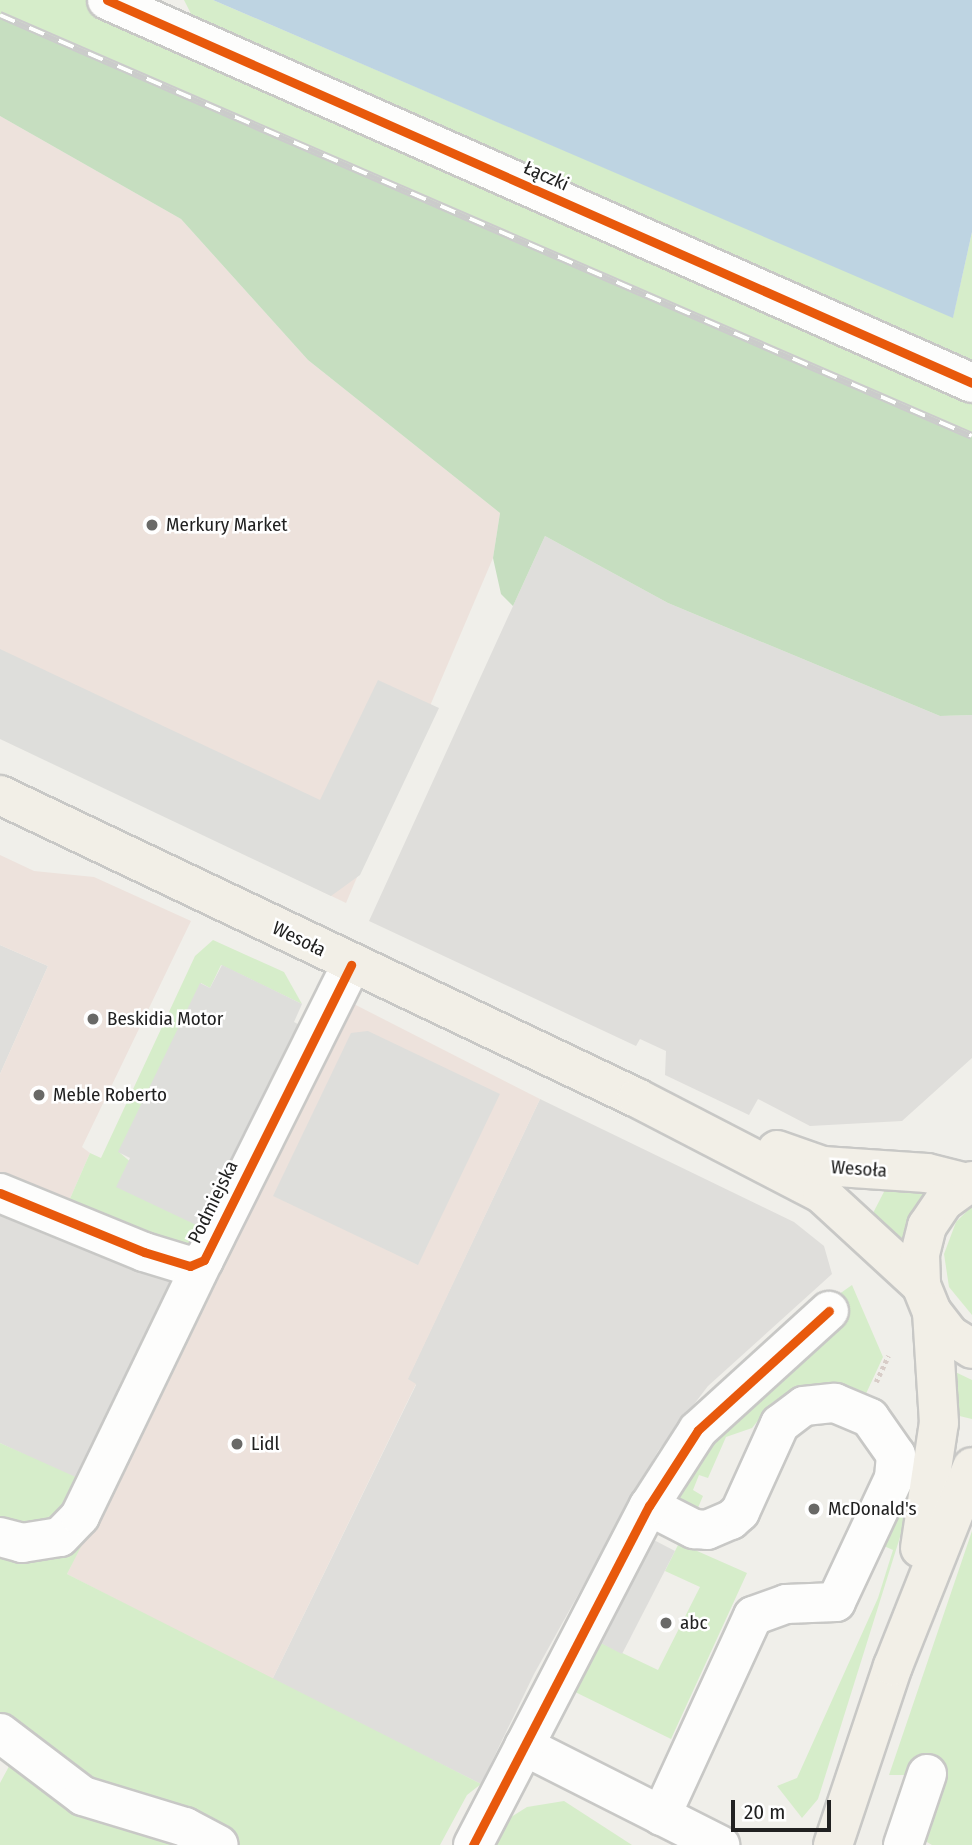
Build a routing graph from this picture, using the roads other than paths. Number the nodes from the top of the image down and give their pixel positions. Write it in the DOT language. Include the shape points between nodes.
graph roads {
  1 [pos="107,0"];
  2 [pos="972,383"];
  3 [pos="0,795"];
  4 [pos="351,965"];
  5 [pos="637,1098"];
  6 [pos="969,1182"];
  7 [pos="0,1193"];
  8 [pos="204,1261"];
  9 [pos="927,1298"];
  10 [pos="829,1311"];
  11 [pos="972,1349"];
  12 [pos="972,1467"];
  13 [pos="649,1506"];
  14 [pos="0,1537"];
  15 [pos="893,1666"];
  16 [pos="0,1732"];
  17 [pos="524,1746"];
  18 [pos="928,1774"];
  19 [pos="661,1816"];
  20 [pos="476,1839"];
  21 [pos="219,1845"];
  22 [pos="720,1845"];
  23 [pos="833,1845"];
  24 [pos="903,1845"];
  1 -- 2 [label="street, Łączki"];
  3 -- 4 [label="main road, Wesoła"];
  4 -- 5 [label="main road, Wesoła"];
  4 -- 8 [label="street, Podmiejska"];
  5 -- 6 [label="main road, Wesoła" via="823,1167 927,1173"];
  5 -- 9 [label="main road, Wesoła" via="822,1194"];
  6 -- 9 [label="main road" via="944,1202 927,1226 920,1255"];
  7 -- 8 [label="street, Podmiejska" via="144,1252 190,1266"];
  8 -- 14 [label="street, Podmiejska" via="87,1505 66,1533 47,1540 22,1543"];
  9 -- 11 [label="main road, Wesoła" via="950,1335"];
  9 -- 15 [label="main road" via="939,1423 937,1461"];
  10 -- 13 [label="street" via="698,1430"];
  12 -- 15 [label="main road"];
  13 -- 17 [label="street"];
  13 -- 19 [label="street" via="694,1529 707,1530 731,1520 740,1512 780,1424 804,1406 835,1403 870,1418 896,1455 894,1478 836,1602 786,1605 753,1616"];
  15 -- 23 [label="main road"];
  16 -- 21 [label="street" via="83,1796 185,1827"];
  17 -- 19 [label="street"];
  17 -- 20 [label="street"];
  18 -- 24 [label="street"];
  19 -- 22 [label="street"];
}
